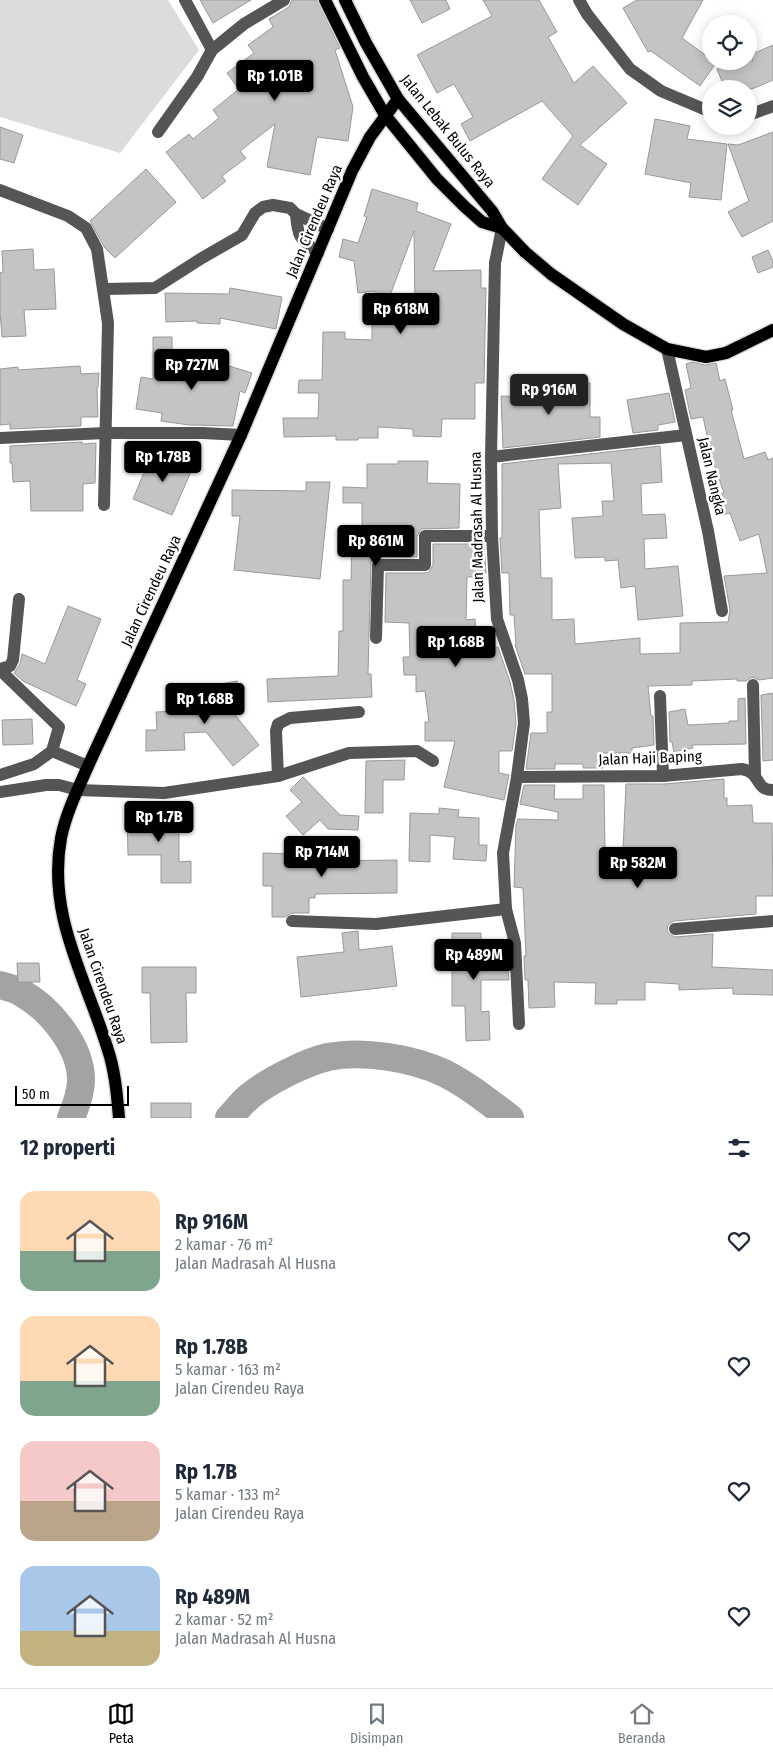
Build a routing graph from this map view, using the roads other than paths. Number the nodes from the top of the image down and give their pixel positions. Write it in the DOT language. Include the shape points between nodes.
graph roads {
  1 [pos="185,0"];
  2 [pos="284,0"];
  3 [pos="325,0"];
  4 [pos="345,0"];
  5 [pos="578,0"];
  6 [pos="212,50"];
  7 [pos="398,99"];
  8 [pos="773,106"];
  9 [pos="702,108"];
  10 [pos="757,112"];
  11 [pos="385,114"];
  12 [pos="158,132"];
  13 [pos="0,190"];
  14 [pos="296,214"];
  15 [pos="502,228"];
  16 [pos="328,229"];
  17 [pos="318,253"];
  18 [pos="104,289"];
  19 [pos="773,330"];
  20 [pos="667,349"];
  21 [pos="105,433"];
  22 [pos="686,435"];
  23 [pos="241,436"];
  24 [pos="0,438"];
  25 [pos="492,457"];
  26 [pos="104,505"];
  27 [pos="492,536"];
  28 [pos="19,598"];
  29 [pos="722,611"];
  30 [pos="376,638"];
  31 [pos="0,669"];
  32 [pos="753,685"];
  33 [pos="660,696"];
  34 [pos="359,712"];
  35 [pos="52,751"];
  36 [pos="432,761"];
  37 [pos="88,766"];
  38 [pos="755,774"];
  39 [pos="0,776"];
  40 [pos="278,776"];
  41 [pos="663,776"];
  42 [pos="517,777"];
  43 [pos="78,790"];
  44 [pos="773,790"];
  45 [pos="0,792"];
  46 [pos="506,909"];
  47 [pos="292,921"];
  48 [pos="773,921"];
  49 [pos="674,929"];
  50 [pos="519,1024"];
  51 [pos="120,1118"];
  1 -- 6 [label="street"];
  2 -- 6 [label="street" via="244,24"];
  3 -- 11 [label="main road, Jalan Lebak Bulus Raya"];
  4 -- 7 [label="main road, Jalan Lebak Bulus Raya"];
  5 -- 9 [label="street" via="630,69 662,92"];
  6 -- 12 [label="street"];
  7 -- 11 [label="main road, Jalan Cirendeu Raya"];
  7 -- 15 [label="main road, Jalan Lebak Bulus Raya" via="492,211"];
  8 -- 10 [label="street"];
  11 -- 15 [label="main road, Jalan Lebak Bulus Raya" via="464,206 482,222"];
  11 -- 16 [label="main road, Jalan Cirendeu Raya" via="352,171"];
  13 -- 18 [label="street" via="68,216 86,228 97,249"];
  14 -- 16 [label="street"];
  14 -- 17 [label="street" via="300,239"];
  14 -- 18 [label="street" via="281,205 263,207 255,213 242,235 155,288"];
  15 -- 20 [label="main road, Jalan Lebak Bulus Raya" via="532,258 575,291"];
  15 -- 25 [label="street, Jalan Madrasah Al Husna" via="495,263"];
  16 -- 17 [label="main road, Jalan Cirendeu Raya"];
  17 -- 23 [label="main road, Jalan Cirendeu Raya"];
  18 -- 21 [label="street" via="108,323"];
  19 -- 20 [label="main road, Jalan Lebak Bulus Raya" via="726,353 706,357"];
  20 -- 22 [label="street, Jalan Nangka"];
  21 -- 23 [label="street"];
  21 -- 24 [label="street"];
  21 -- 26 [label="street"];
  22 -- 25 [label="street"];
  22 -- 29 [label="street, Jalan Nangka"];
  23 -- 37 [label="main road, Jalan Cirendeu Raya"];
  25 -- 27 [label="street, Jalan Madrasah Al Husna"];
  27 -- 30 [label="street" via="426,536 426,565 378,565"];
  27 -- 42 [label="street, Jalan Madrasah Al Husna" via="496,619 522,699 524,723"];
  28 -- 31 [label="street" via="12,660 10,666"];
  31 -- 35 [label="street" via="59,727"];
  32 -- 38 [label="street"];
  33 -- 41 [label="street"];
  34 -- 40 [label="street" via="290,718 278,724"];
  35 -- 37 [label="street"];
  35 -- 39 [label="street" via="34,764"];
  36 -- 40 [label="street" via="417,751 349,753"];
  37 -- 43 [label="main road, Jalan Cirendeu Raya"];
  38 -- 41 [label="street, Jalan Haji Baping" via="742,769"];
  38 -- 44 [label="street" via="761,786"];
  40 -- 43 [label="street" via="164,793"];
  41 -- 42 [label="street, Jalan Haji Baping"];
  42 -- 46 [label="street, Jalan Madrasah Al Husna" via="502,853"];
  43 -- 45 [label="street" via="46,785"];
  43 -- 51 [label="main road, Jalan Cirendeu Raya" via="62,838 58,871 61,910 75,961 108,1048"];
  46 -- 47 [label="street" via="376,924"];
  46 -- 50 [label="street, Jalan Madrasah Al Husna" via="515,943"];
  48 -- 49 [label="street"];
}
